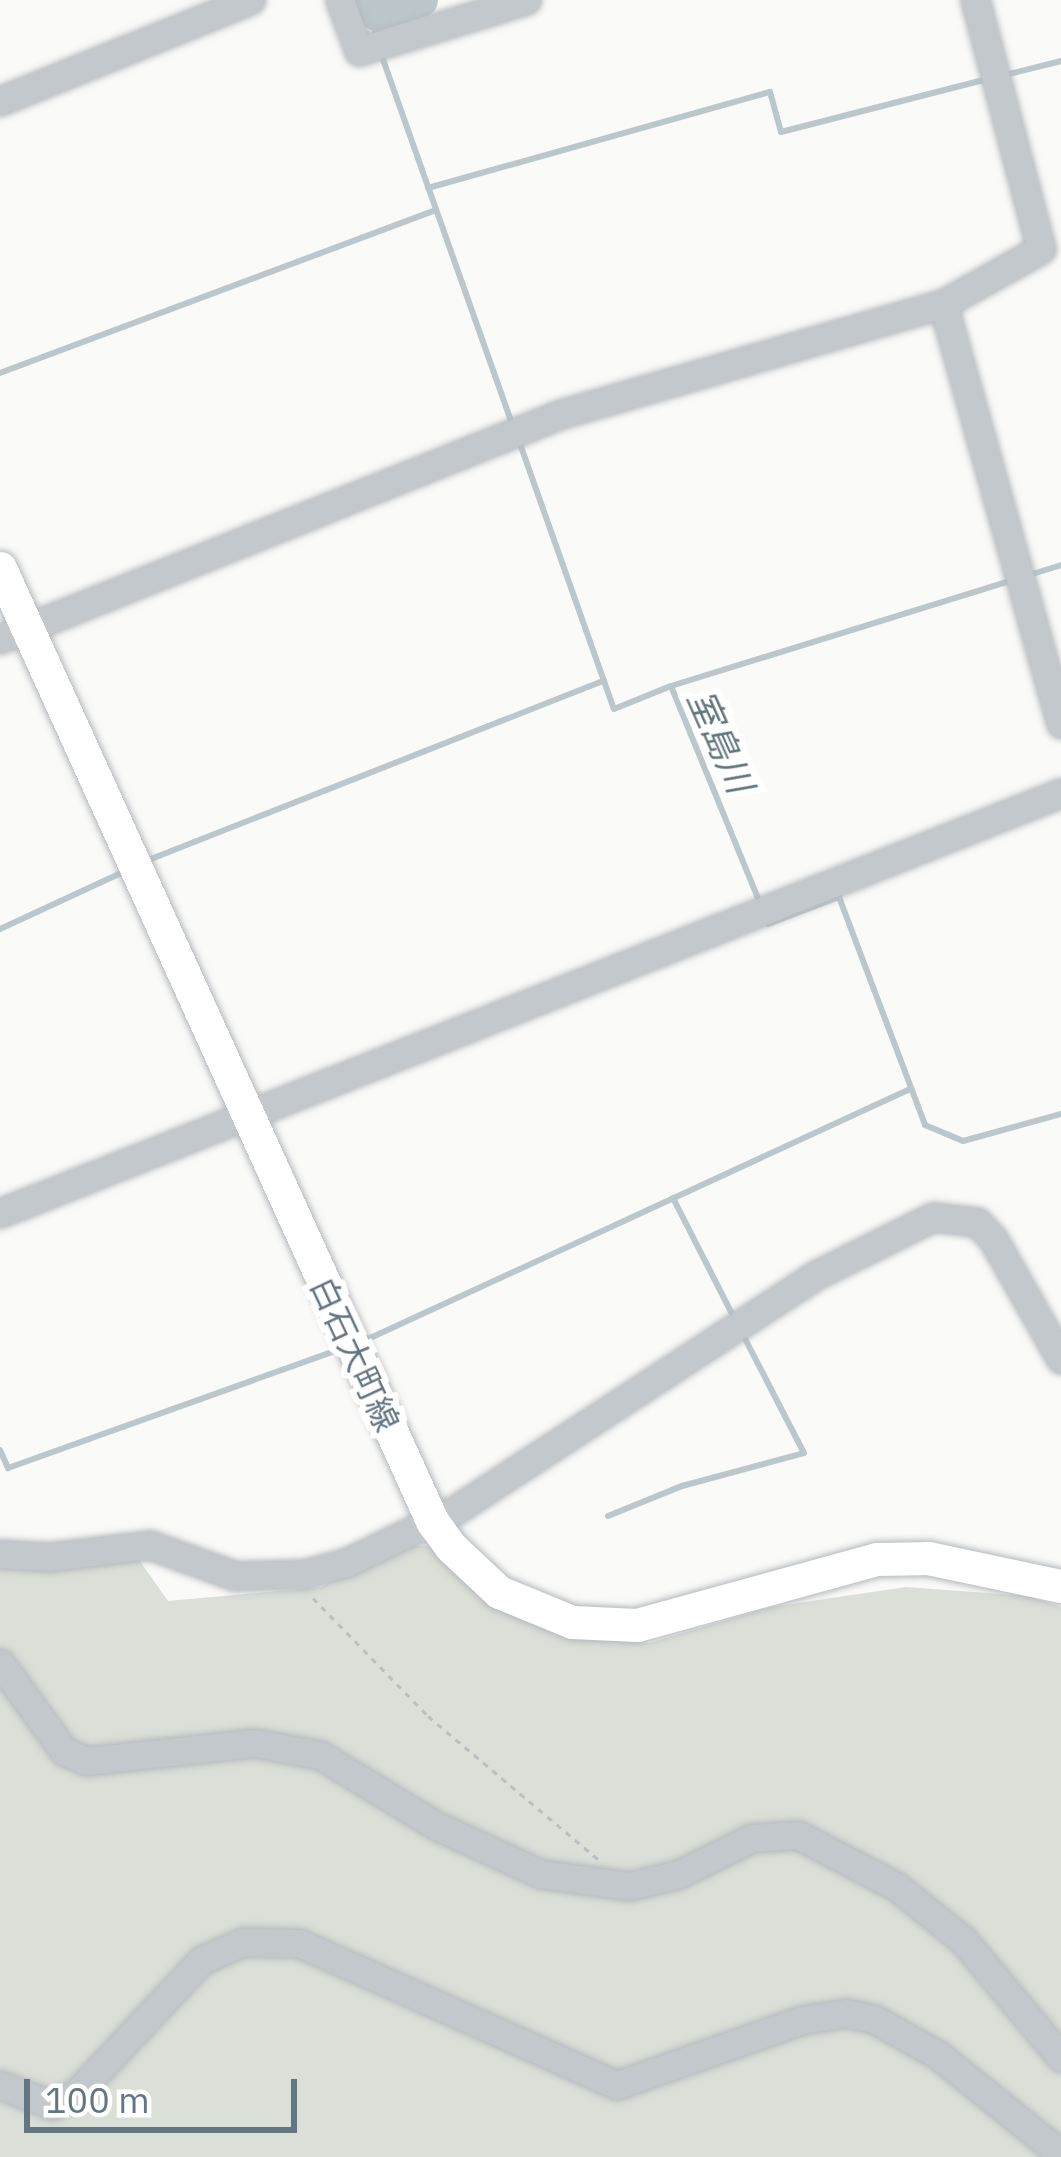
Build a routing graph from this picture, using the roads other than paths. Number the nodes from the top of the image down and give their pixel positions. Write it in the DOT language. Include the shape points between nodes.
graph roads {
  1 [pos="250,0"];
  2 [pos="340,0"];
  3 [pos="526,0"];
  4 [pos="975,0"];
  5 [pos="0,101"];
  6 [pos="1051,247"];
  7 [pos="943,304"];
  8 [pos="0,568"];
  9 [pos="12,634"];
  10 [pos="1061,724"];
  11 [pos="1061,794"];
  12 [pos="243,1111"];
  13 [pos="0,1213"];
  14 [pos="1061,1359"];
  15 [pos="431,1521"];
  16 [pos="2,1558"];
  17 [pos="1061,1586"];
  18 [pos="0,1663"];
  19 [pos="1061,2056"];
  20 [pos="0,2086"];
  21 [pos="1061,2154"];
  1 -- 5 [label="street"];
  2 -- 3 [label="street" via="358,51"];
  4 -- 6 [label="street"];
  6 -- 7 [label="street"];
  7 -- 9 [label="street" via="515,431"];
  7 -- 10 [label="street"];
  8 -- 9 [label="main road, 白石大町線"];
  9 -- 12 [label="main road, 白石大町線"];
  11 -- 12 [label="street"];
  12 -- 13 [label="street"];
  12 -- 15 [label="main road, 白石大町線"];
  14 -- 15 [label="street" via="993,1239 964,1218 933,1217 814,1276"];
  15 -- 16 [label="street" via="305,1574 215,1574 150,1545"];
  15 -- 17 [label="main road, 白石大町線" via="499,1592 572,1622 637,1625 876,1559 928,1558"];
  18 -- 19 [label="street" via="64,1751 86,1762 255,1743 320,1755 437,1826 541,1874 630,1886 679,1874 752,1838 798,1835 897,1887 964,1940"];
  20 -- 21 [label="street" via="27,2102 64,2099 202,1960 243,1942 299,1943 617,2085 802,2020 846,2013 874,2019 938,2055"];
}
